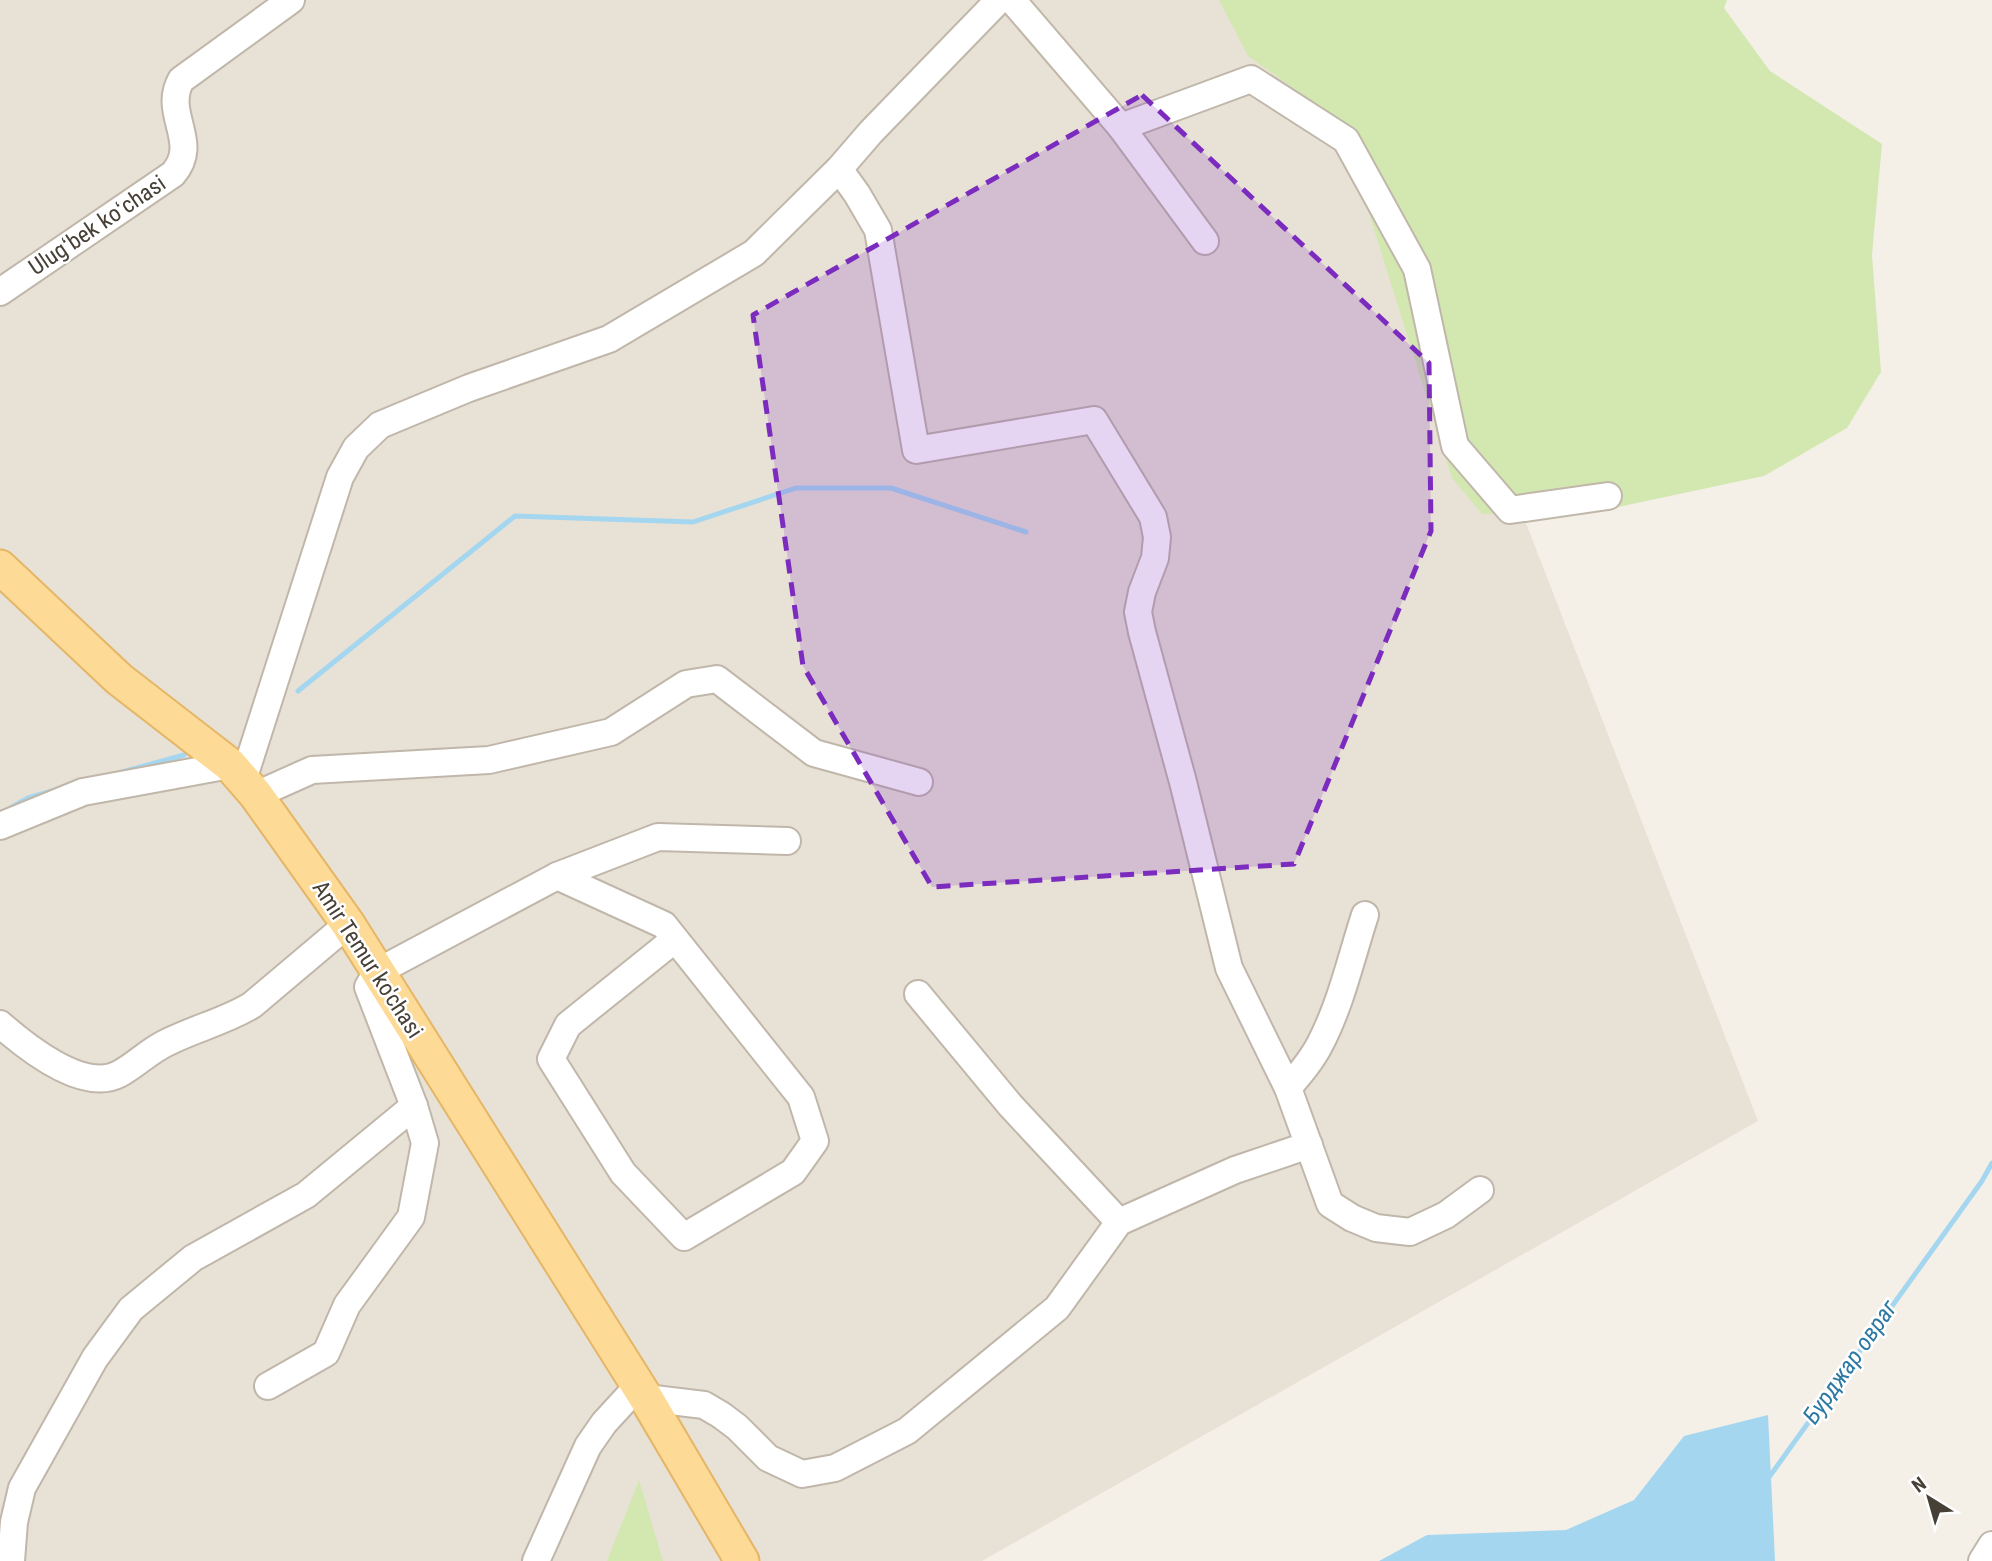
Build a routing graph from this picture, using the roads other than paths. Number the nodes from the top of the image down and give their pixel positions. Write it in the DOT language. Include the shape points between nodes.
graph roads {
  1 [pos="291,0"];
  2 [pos="999,0"];
  3 [pos="1012,0"];
  4 [pos="1121,127"];
  5 [pos="839,169"];
  6 [pos="1205,241"];
  7 [pos="0,292"];
  8 [pos="1608,496"];
  9 [pos="0,567"];
  10 [pos="243,780"];
  11 [pos="919,782"];
  12 [pos="0,826"];
  13 [pos="787,841"];
  14 [pos="557,876"];
  15 [pos="1365,915"];
  16 [pos="348,924"];
  17 [pos="675,939"];
  18 [pos="377,972"];
  19 [pos="918,994"];
  20 [pos="0,1024"];
  21 [pos="1288,1088"];
  22 [pos="414,1107"];
  23 [pos="1309,1145"];
  24 [pos="1480,1190"];
  25 [pos="1119,1223"];
  26 [pos="268,1386"];
  27 [pos="647,1401"];
  28 [pos="1992,1545"];
  29 [pos="11,1561"];
  30 [pos="536,1561"];
  31 [pos="742,1561"];
  32 [pos="1982,1561"];
  1 -- 7 [label="street, Ulugʻbek koʻchasi" via="181,80 175,100 185,153 173,174"];
  2 -- 5 [label="street"];
  3 -- 4 [label="street"];
  4 -- 6 [label="street"];
  4 -- 8 [label="street" via="1251,79 1346,140 1418,269 1455,446 1510,510"];
  5 -- 10 [label="street" via="754,253 609,339 380,425 356,448 340,477"];
  5 -- 21 [label="street" via="878,230 916,450 1094,420 1153,517 1157,537 1154,558 1138,612 1142,632 1229,968"];
  9 -- 10 [label="main road, Amir Temur ko'chasi" via="119,679"];
  10 -- 11 [label="street" via="312,770 489,760 611,732 686,684 717,679 814,753"];
  10 -- 12 [label="street" via="83,792"];
  10 -- 16 [label="main road, Amir Temur ko'chasi"];
  13 -- 14 [label="street" via="658,837"];
  14 -- 17 [label="street" via="664,925"];
  14 -- 18 [label="street"];
  15 -- 21 [label="street" via="1320,1044"];
  16 -- 18 [label="main road, Amir Temur ko'chasi"];
  16 -- 20 [label="street" via="252,1005 169,1041 114,1076 77,1073 50,1062"];
  17 -- 17 [label="street" via="568,1025 551,1059 623,1173 684,1237 793,1172 815,1142 801,1097"];
  18 -- 22 [label="street" via="368,988"];
  18 -- 27 [label="main road, Amir Temur ko'chasi"];
  19 -- 25 [label="street" via="1010,1105"];
  21 -- 23 [label="street"];
  22 -- 26 [label="street" via="425,1143 411,1217 347,1305 326,1353"];
  22 -- 29 [label="street" via="306,1195 193,1258 131,1309 95,1358 22,1489"];
  23 -- 24 [label="street" via="1330,1204 1376,1228 1410,1232 1446,1215"];
  23 -- 25 [label="street" via="1235,1170"];
  25 -- 27 [label="street" via="1057,1308 907,1431 835,1468 803,1474 768,1458 737,1427 704,1405"];
  27 -- 30 [label="street" via="604,1423 588,1446"];
  27 -- 31 [label="main road, Amir Temur ko'chasi"];
  28 -- 32 [label="street"];
}
